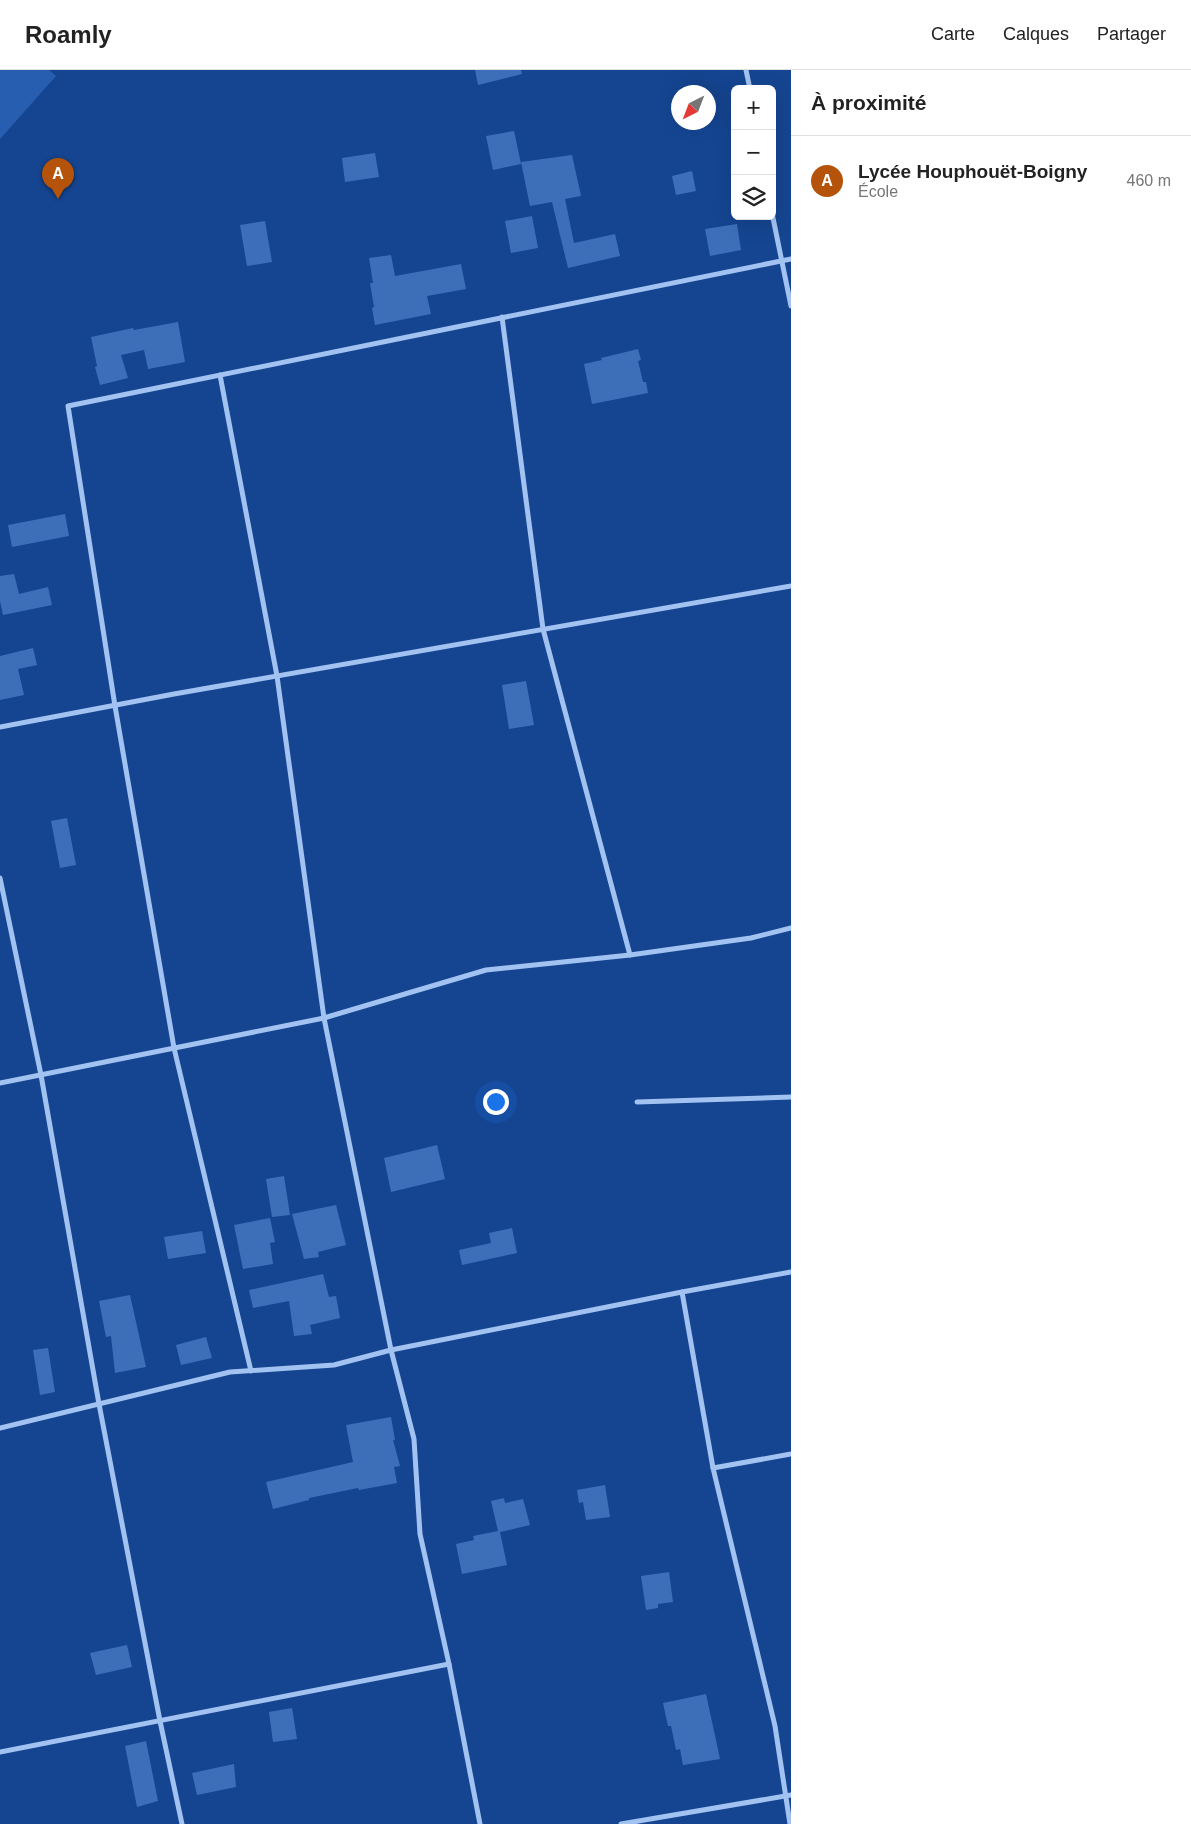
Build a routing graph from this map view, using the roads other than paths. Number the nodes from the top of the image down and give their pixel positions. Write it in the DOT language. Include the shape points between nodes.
graph roads {
  1 [pos="746,70"];
  2 [pos="749,85"];
  3 [pos="773,220"];
  4 [pos="791,259"];
  5 [pos="781,260"];
  6 [pos="791,306"];
  7 [pos="502,317"];
  8 [pos="220,375"];
  9 [pos="791,586"];
  10 [pos="543,629"];
  11 [pos="277,676"];
  12 [pos="115,706"];
  13 [pos="0,726"];
  14 [pos="0,878"];
  15 [pos="791,928"];
  16 [pos="630,956"];
  17 [pos="324,1018"];
  18 [pos="174,1048"];
  19 [pos="41,1075"];
  20 [pos="0,1083"];
  21 [pos="791,1097"];
  22 [pos="637,1102"];
  23 [pos="791,1272"];
  24 [pos="682,1292"];
  25 [pos="391,1350"];
  26 [pos="251,1371"];
  27 [pos="99,1404"];
  28 [pos="0,1428"];
  29 [pos="791,1454"];
  30 [pos="713,1468"];
  31 [pos="449,1664"];
  32 [pos="160,1721"];
  33 [pos="0,1752"];
  34 [pos="788,1795"];
  35 [pos="182,1824"];
  36 [pos="480,1824"];
  37 [pos="621,1824"];
  38 [pos="790,1824"];
  1 -- 2 [label="street"];
  3 -- 5 [label="street"];
  4 -- 5 [label="street"];
  5 -- 6 [label="street"];
  5 -- 7 [label="street"];
  7 -- 8 [label="street"];
  7 -- 10 [label="street"];
  8 -- 11 [label="street"];
  8 -- 12 [label="street" via="68,406"];
  9 -- 10 [label="street"];
  10 -- 11 [label="street"];
  10 -- 16 [label="street"];
  11 -- 12 [label="street"];
  11 -- 17 [label="street"];
  12 -- 13 [label="street"];
  12 -- 18 [label="street"];
  14 -- 19 [label="street"];
  15 -- 16 [label="street" via="751,938"];
  16 -- 17 [label="street" via="486,970"];
  17 -- 18 [label="street"];
  17 -- 25 [label="street"];
  18 -- 19 [label="street"];
  18 -- 26 [label="street"];
  19 -- 20 [label="street"];
  19 -- 27 [label="street"];
  21 -- 22 [label="street"];
  23 -- 24 [label="street"];
  24 -- 25 [label="street"];
  24 -- 30 [label="street"];
  25 -- 26 [label="street" via="334,1365"];
  25 -- 31 [label="street" via="414,1439 420,1534"];
  26 -- 27 [label="street" via="230,1372"];
  27 -- 28 [label="street"];
  27 -- 32 [label="street"];
  29 -- 30 [label="street"];
  30 -- 34 [label="street" via="775,1726"];
  31 -- 32 [label="street"];
  31 -- 36 [label="street"];
  32 -- 33 [label="street"];
  32 -- 35 [label="street"];
  34 -- 37 [label="street"];
  34 -- 38 [label="street"];
}
